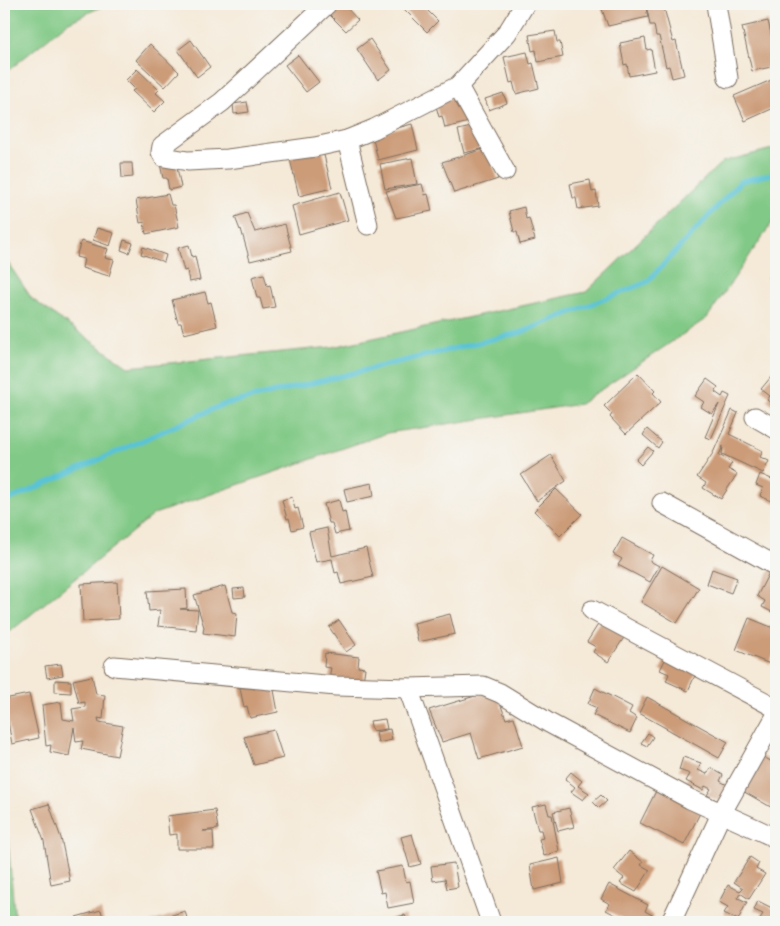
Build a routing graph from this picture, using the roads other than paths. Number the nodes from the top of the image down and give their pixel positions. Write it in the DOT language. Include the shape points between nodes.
graph roads {
  1 [pos="327,4"];
  2 [pos="525,4"];
  3 [pos="716,4"];
  4 [pos="728,78"];
  5 [pos="458,86"];
  6 [pos="347,140"];
  7 [pos="505,171"];
  8 [pos="368,225"];
  9 [pos="756,417"];
  10 [pos="776,428"];
  11 [pos="662,503"];
  12 [pos="776,566"];
  13 [pos="592,610"];
  14 [pos="114,666"];
  15 [pos="408,688"];
  16 [pos="776,708"];
  17 [pos="776,716"];
  18 [pos="722,812"];
  19 [pos="776,838"];
  20 [pos="491,922"];
  21 [pos="671,922"];
  1 -- 6 [label="street" via="222,102 162,146 161,152 164,157 188,161 228,159"];
  2 -- 5 [label="street" via="507,33"];
  3 -- 4 [label="street"];
  5 -- 6 [label="street"];
  5 -- 7 [label="street"];
  6 -- 8 [label="street"];
  9 -- 10 [label="street"];
  11 -- 12 [label="street"];
  13 -- 16 [label="street"];
  14 -- 15 [label="street" via="336,686"];
  15 -- 18 [label="street" via="483,686 690,799"];
  15 -- 20 [label="street"];
  17 -- 18 [label="street"];
  18 -- 19 [label="street"];
  18 -- 21 [label="street"];
}
